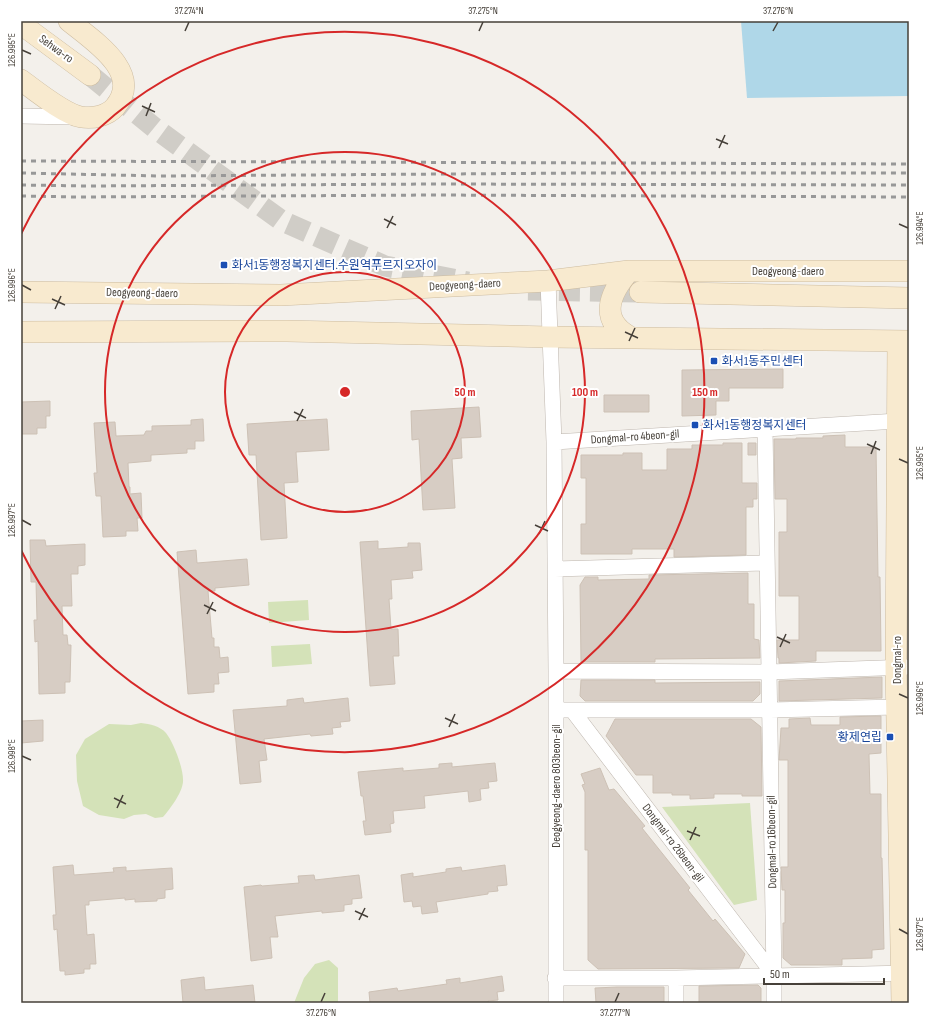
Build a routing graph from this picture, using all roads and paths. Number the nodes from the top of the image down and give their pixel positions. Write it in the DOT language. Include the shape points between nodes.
graph roads {
  1 [pos="39,21"];
  2 [pos="68,21"];
  3 [pos="21,24"];
  4 [pos="21,41"];
  5 [pos="67,58"];
  6 [pos="90,75"];
  7 [pos="21,80"];
  8 [pos="21,116"];
  9 [pos="82,117"];
  10 [pos="629,271"];
  11 [pos="909,271"];
  12 [pos="548,281"];
  13 [pos="21,292"];
  14 [pos="640,292"];
  15 [pos="909,298"];
  16 [pos="21,332"];
  17 [pos="549,337"];
  18 [pos="632,338"];
  19 [pos="903,341"];
  20 [pos="903,374"];
  21 [pos="898,421"];
  22 [pos="765,428"];
  23 [pos="554,442"];
  24 [pos="766,563"];
  25 [pos="555,569"];
  26 [pos="903,667"];
  27 [pos="556,671"];
  28 [pos="768,672"];
  29 [pos="897,707"];
  30 [pos="556,710"];
  31 [pos="572,710"];
  32 [pos="770,710"];
  33 [pos="905,973"];
  34 [pos="774,975"];
  35 [pos="555,978"];
  36 [pos="676,978"];
  37 [pos="556,1003"];
  38 [pos="676,1003"];
  39 [pos="774,1003"];
  40 [pos="902,1003"];
  1 -- 5 [label="main road"];
  2 -- 9 [label="main road" via="107,53 118,66 124,81 122,96 114,108 102,116"];
  3 -- 5 [label="main road, Sehwa-ro"];
  4 -- 5 [label="main road"];
  5 -- 6 [label="main road, Sehwa-ro"];
  7 -- 9 [label="main road" via="61,109"];
  8 -- 9 [label="street"];
  10 -- 11 [label="main road, Deogyeong-daero"];
  10 -- 12 [label="main road, Deogyeong-daero"];
  10 -- 18 [label="main road" via="612,296 609,311 624,334"];
  12 -- 13 [label="main road, Deogyeong-daero" via="281,295"];
  12 -- 17 [label="street, Deogyeong-daero 803beon-gil"];
  14 -- 15 [label="main road, Deogyeong-daero"];
  16 -- 17 [label="main road" via="287,331"];
  17 -- 18 [label="main road"];
  17 -- 23 [label="street, Deogyeong-daero 803beon-gil"];
  18 -- 19 [label="main road"];
  19 -- 20 [label="main road, Dongmal-ro"];
  20 -- 21 [label="main road, Dongmal-ro"];
  21 -- 22 [label="street, Dongmal-ro 4beon-gil"];
  21 -- 26 [label="main road, Dongmal-ro"];
  22 -- 23 [label="street, Dongmal-ro 4beon-gil"];
  22 -- 24 [label="street"];
  23 -- 25 [label="street, Deogyeong-daero 803beon-gil"];
  24 -- 25 [label="street"];
  24 -- 28 [label="street, Dongmal-ro 16beon-gil"];
  25 -- 27 [label="street, Deogyeong-daero 803beon-gil"];
  26 -- 28 [label="street"];
  26 -- 29 [label="main road, Dongmal-ro"];
  27 -- 28 [label="street"];
  27 -- 30 [label="street, Deogyeong-daero 803beon-gil"];
  28 -- 32 [label="street, Dongmal-ro 16beon-gil"];
  29 -- 32 [label="street"];
  29 -- 33 [label="main road, Dongmal-ro"];
  30 -- 31 [label="street"];
  30 -- 35 [label="street, Deogyeong-daero 803beon-gil"];
  31 -- 32 [label="street"];
  31 -- 34 [label="street, Dongmal-ro 26beon-gil"];
  32 -- 34 [label="street, Dongmal-ro 16beon-gil"];
  33 -- 34 [label="street"];
  33 -- 40 [label="main road, Dongmal-ro"];
  34 -- 36 [label="street"];
  34 -- 39 [label="street"];
  35 -- 36 [label="street"];
  35 -- 37 [label="street, Deogyeong-daero 803beon-gil"];
  36 -- 38 [label="street"];
}
